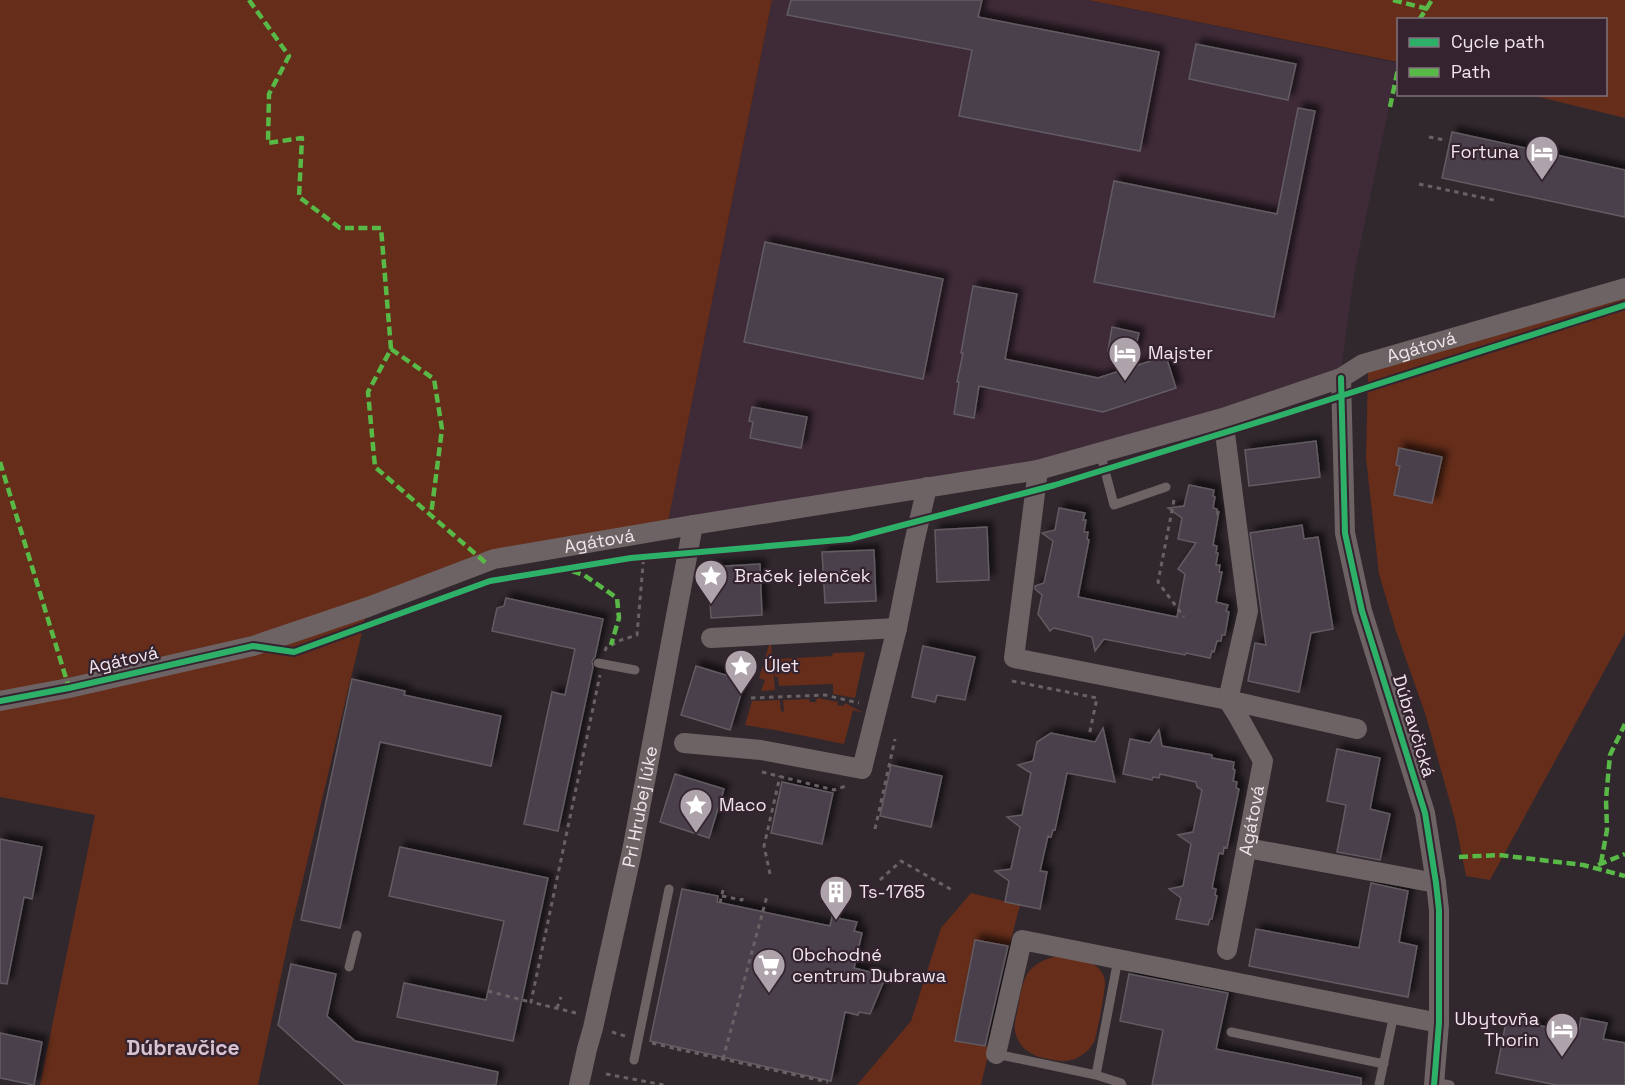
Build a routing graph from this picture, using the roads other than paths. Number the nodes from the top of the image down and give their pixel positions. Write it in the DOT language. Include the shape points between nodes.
graph roads {
  1 [pos="1625,288"];
  2 [pos="1341,378"];
  3 [pos="1223,418"];
  4 [pos="1100,452"];
  5 [pos="1038,470"];
  6 [pos="927,487"];
  7 [pos="1166,487"];
  8 [pos="693,525"];
  9 [pos="897,628"];
  10 [pos="711,638"];
  11 [pos="600,663"];
  12 [pos="635,670"];
  13 [pos="1228,700"];
  14 [pos="0,701"];
  15 [pos="1357,729"];
  16 [pos="684,743"];
  17 [pos="1247,848"];
  18 [pos="1436,884"];
  19 [pos="669,889"];
  20 [pos="357,935"];
  21 [pos="1227,950"];
  22 [pos="1118,959"];
  23 [pos="349,967"];
  24 [pos="1394,1014"];
  25 [pos="1439,1023"];
  26 [pos="1231,1032"];
  27 [pos="996,1054"];
  28 [pos="634,1060"];
  29 [pos="1384,1064"];
  30 [pos="1096,1076"];
  31 [pos="1439,1084"];
  32 [pos="579,1085"];
  33 [pos="1122,1085"];
  34 [pos="1379,1085"];
  1 -- 2 [label="street, Agátová" via="1363,364"];
  2 -- 3 [label="street, Agátová"];
  2 -- 18 [label="street, Dúbravčická" via="1345,533 1362,611 1425,813"];
  3 -- 4 [label="street, Agátová"];
  3 -- 13 [label="street" via="1248,611"];
  4 -- 5 [label="street, Agátová"];
  4 -- 7 [label="lane" via="1114,505"];
  5 -- 6 [label="street, Agátová"];
  5 -- 13 [label="street" via="1014,658"];
  6 -- 8 [label="street, Agátová"];
  6 -- 9 [label="street"];
  8 -- 14 [label="street, Agátová" via="494,559 253,646"];
  8 -- 32 [label="street, Pri Hrubej lúke" via="632,851"];
  9 -- 10 [label="street"];
  9 -- 16 [label="street" via="861,769 761,750"];
  11 -- 12 [label="lane"];
  13 -- 15 [label="street"];
  13 -- 17 [label="street, Agátová" via="1263,761"];
  17 -- 18 [label="street"];
  17 -- 21 [label="street, Agátová"];
  18 -- 25 [label="street, Dúbravčická"];
  19 -- 28 [label="lane"];
  20 -- 23 [label="lane"];
  22 -- 24 [label="street"];
  22 -- 27 [label="street" via="1022,940"];
  22 -- 30 [label="lane"];
  24 -- 25 [label="street"];
  24 -- 29 [label="lane"];
  25 -- 31 [label="street, Dúbravčická"];
  26 -- 29 [label="lane"];
  27 -- 30 [label="lane"];
  29 -- 34 [label="lane"];
  30 -- 33 [label="lane"];
}
